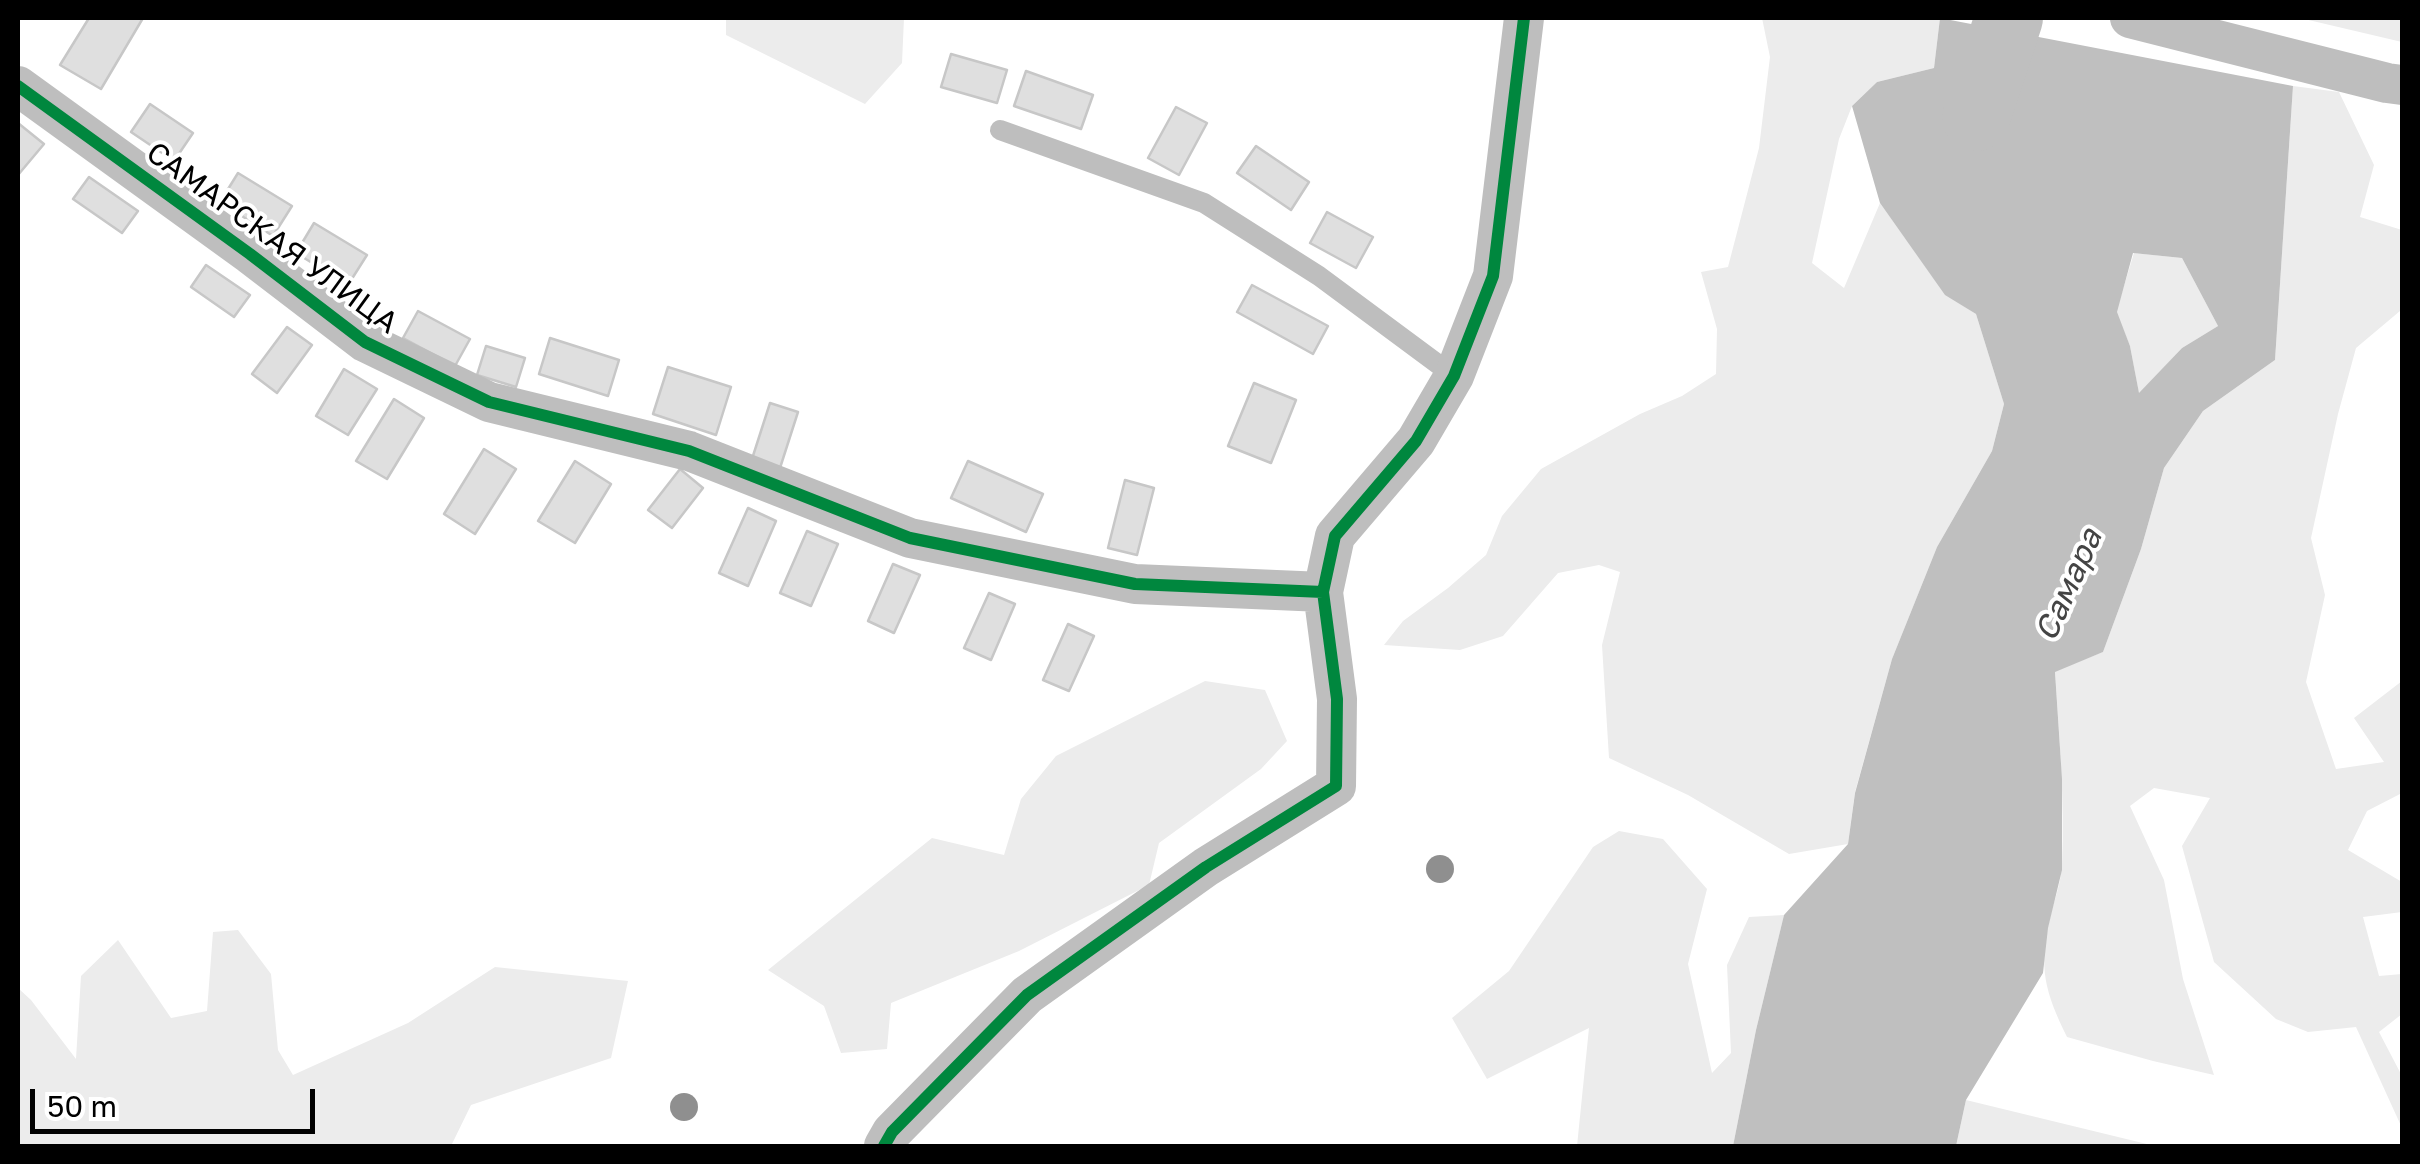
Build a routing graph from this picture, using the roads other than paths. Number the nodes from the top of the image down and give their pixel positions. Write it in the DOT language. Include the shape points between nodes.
graph roads {
  1 [pos="1524,18"];
  2 [pos="2130,18"];
  3 [pos="2395,84"];
  4 [pos="18,86"];
  5 [pos="1000,130"];
  6 [pos="1454,376"];
  7 [pos="1323,592"];
  8 [pos="884,1146"];
  1 -- 6 [label="street" via="1492,276"];
  2 -- 3 [label="street"];
  4 -- 7 [label="street, САМАРСКАЯ УЛИЦА" via="365,342 489,402 690,452 910,538 1134,584"];
  5 -- 6 [label="lane" via="1204,203"];
  6 -- 7 [label="street" via="1416,441 1336,536"];
  7 -- 8 [label="street" via="1337,698 1336,786 1206,867 1028,995"];
}
